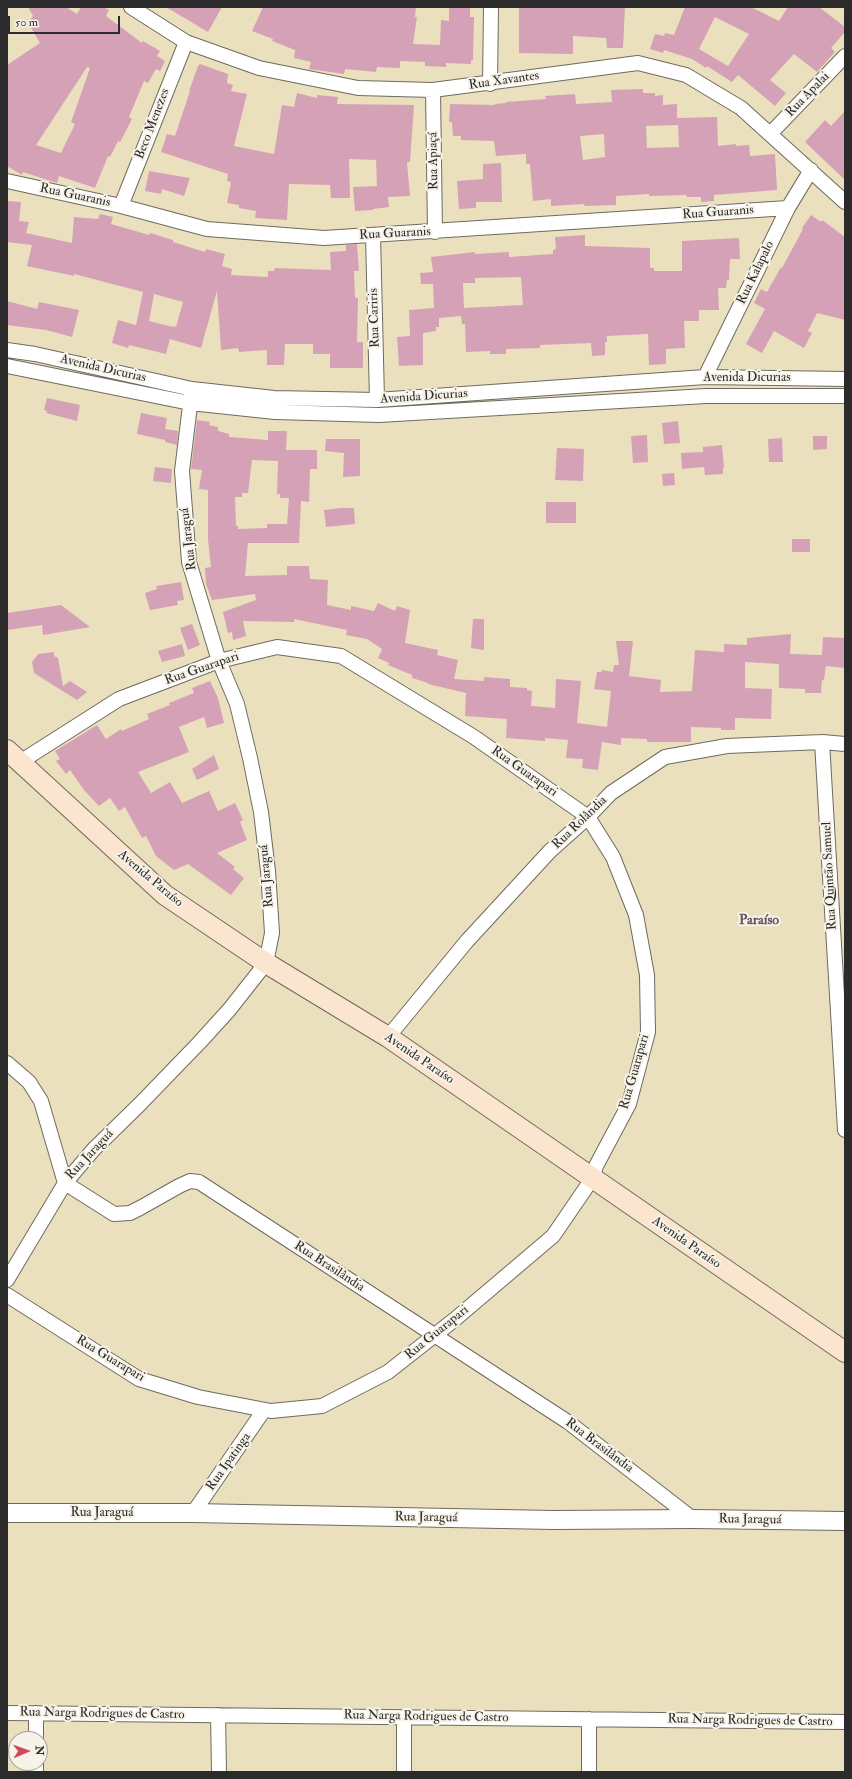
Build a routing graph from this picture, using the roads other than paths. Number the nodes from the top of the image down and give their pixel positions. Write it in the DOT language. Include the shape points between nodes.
graph roads {
  1 [pos="132,7"];
  2 [pos="491,7"];
  3 [pos="186,42"];
  4 [pos="845,56"];
  5 [pos="490,84"];
  6 [pos="433,90"];
  7 [pos="770,134"];
  8 [pos="811,170"];
  9 [pos="7,181"];
  10 [pos="845,202"];
  11 [pos="121,206"];
  12 [pos="788,208"];
  13 [pos="435,232"];
  14 [pos="372,235"];
  15 [pos="7,350"];
  16 [pos="7,366"];
  17 [pos="705,377"];
  18 [pos="845,378"];
  19 [pos="192,389"];
  20 [pos="845,396"];
  21 [pos="377,400"];
  22 [pos="190,403"];
  23 [pos="219,661"];
  24 [pos="822,742"];
  25 [pos="845,744"];
  26 [pos="13,756"];
  27 [pos="588,817"];
  28 [pos="266,963"];
  29 [pos="388,1037"];
  30 [pos="7,1063"];
  31 [pos="845,1130"];
  32 [pos="592,1179"];
  33 [pos="65,1183"];
  34 [pos="7,1280"];
  35 [pos="7,1295"];
  36 [pos="434,1336"];
  37 [pos="845,1352"];
  38 [pos="264,1410"];
  39 [pos="193,1513"];
  40 [pos="7,1514"];
  41 [pos="694,1519"];
  42 [pos="845,1521"];
  43 [pos="7,1713"];
  44 [pos="36,1713"];
  45 [pos="218,1715"];
  46 [pos="404,1717"];
  47 [pos="590,1719"];
  48 [pos="845,1722"];
  49 [pos="36,1731"];
  50 [pos="219,1772"];
  51 [pos="404,1772"];
  52 [pos="589,1772"];
  1 -- 3 [label="street, Rua Xavantes"];
  2 -- 5 [label="street"];
  3 -- 6 [label="street, Rua Xavantes" via="259,68 358,88"];
  3 -- 11 [label="street, Beco Menezes"];
  4 -- 7 [label="street, Rua Apalai"];
  5 -- 6 [label="street, Rua Xavantes"];
  5 -- 7 [label="street, Rua Xavantes" via="638,63 686,75 741,108"];
  6 -- 13 [label="street, Rua Apiaçá"];
  7 -- 8 [label="street, Rua Xavantes"];
  8 -- 10 [label="street, Rua Xavantes"];
  8 -- 12 [label="street, Rua Kalapalo"];
  9 -- 11 [label="street, Rua Guaranis"];
  11 -- 14 [label="street, Rua Guaranis" via="207,229 324,238"];
  12 -- 13 [label="street, Rua Guaranis"];
  12 -- 17 [label="street, Rua Kalapalo"];
  13 -- 14 [label="street, Rua Guaranis"];
  14 -- 21 [label="street, Rua Cariris"];
  15 -- 19 [label="street, Avenida Dicurias"];
  16 -- 22 [label="street, Avenida Dicurias"];
  17 -- 18 [label="street, Avenida Dicurias"];
  17 -- 21 [label="street, Avenida Dicurias"];
  19 -- 21 [label="street, Avenida Dicurias" via="274,398"];
  19 -- 22 [label="street, Rua Jaraguá"];
  20 -- 22 [label="street, Avenida Dicurias" via="706,396 379,414 275,412"];
  22 -- 23 [label="street, Rua Jaraguá" via="182,471 189,562"];
  23 -- 26 [label="street, Rua Guarapari" via="119,699"];
  23 -- 27 [label="street, Rua Guarapari" via="277,647 340,656 474,737"];
  23 -- 28 [label="street, Rua Jaraguá" via="237,704 260,812 268,871 272,933"];
  24 -- 25 [label="street, Rua Rolândia"];
  24 -- 27 [label="street, Rua Rolândia" via="727,746 665,757 611,793"];
  24 -- 31 [label="street, Rua Quintão Samuel"];
  26 -- 28 [label="main road, Avenida Paraíso" via="165,895"];
  27 -- 29 [label="street, Rua Rolândia" via="550,851 467,941"];
  27 -- 32 [label="street, Rua Guarapari" via="614,856 636,915 647,975 648,1032 629,1104 596,1166"];
  28 -- 29 [label="main road, Avenida Paraíso"];
  28 -- 33 [label="street, Rua Jaraguá" via="229,1010 94,1149"];
  29 -- 32 [label="main road, Avenida Paraíso"];
  30 -- 33 [label="street" via="29,1082 41,1101"];
  32 -- 36 [label="street, Rua Guarapari" via="552,1236"];
  32 -- 37 [label="main road, Avenida Paraíso"];
  33 -- 34 [label="street, Rua Jaraguá"];
  33 -- 36 [label="street, Rua Brasilândia" via="114,1214 130,1213 178,1186 190,1181 200,1182"];
  35 -- 38 [label="street, Rua Guarapari" via="139,1379 198,1397"];
  36 -- 38 [label="street, Rua Guarapari" via="388,1372 322,1406"];
  36 -- 41 [label="street, Rua Brasilândia" via="568,1422"];
  38 -- 39 [label="street, Rua Ipatinga"];
  39 -- 40 [label="street, Rua Jaraguá"];
  39 -- 41 [label="street, Rua Jaraguá" via="553,1520"];
  41 -- 42 [label="street, Rua Jaraguá"];
  43 -- 44 [label="street, Rua Narga Rodrigues de Castro"];
  44 -- 45 [label="street, Rua Narga Rodrigues de Castro"];
  44 -- 49 [label="street"];
  45 -- 46 [label="street, Rua Narga Rodrigues de Castro"];
  45 -- 50 [label="street"];
  46 -- 47 [label="street, Rua Narga Rodrigues de Castro"];
  46 -- 51 [label="street"];
  47 -- 48 [label="street, Rua Narga Rodrigues de Castro"];
  47 -- 52 [label="street"];
}
